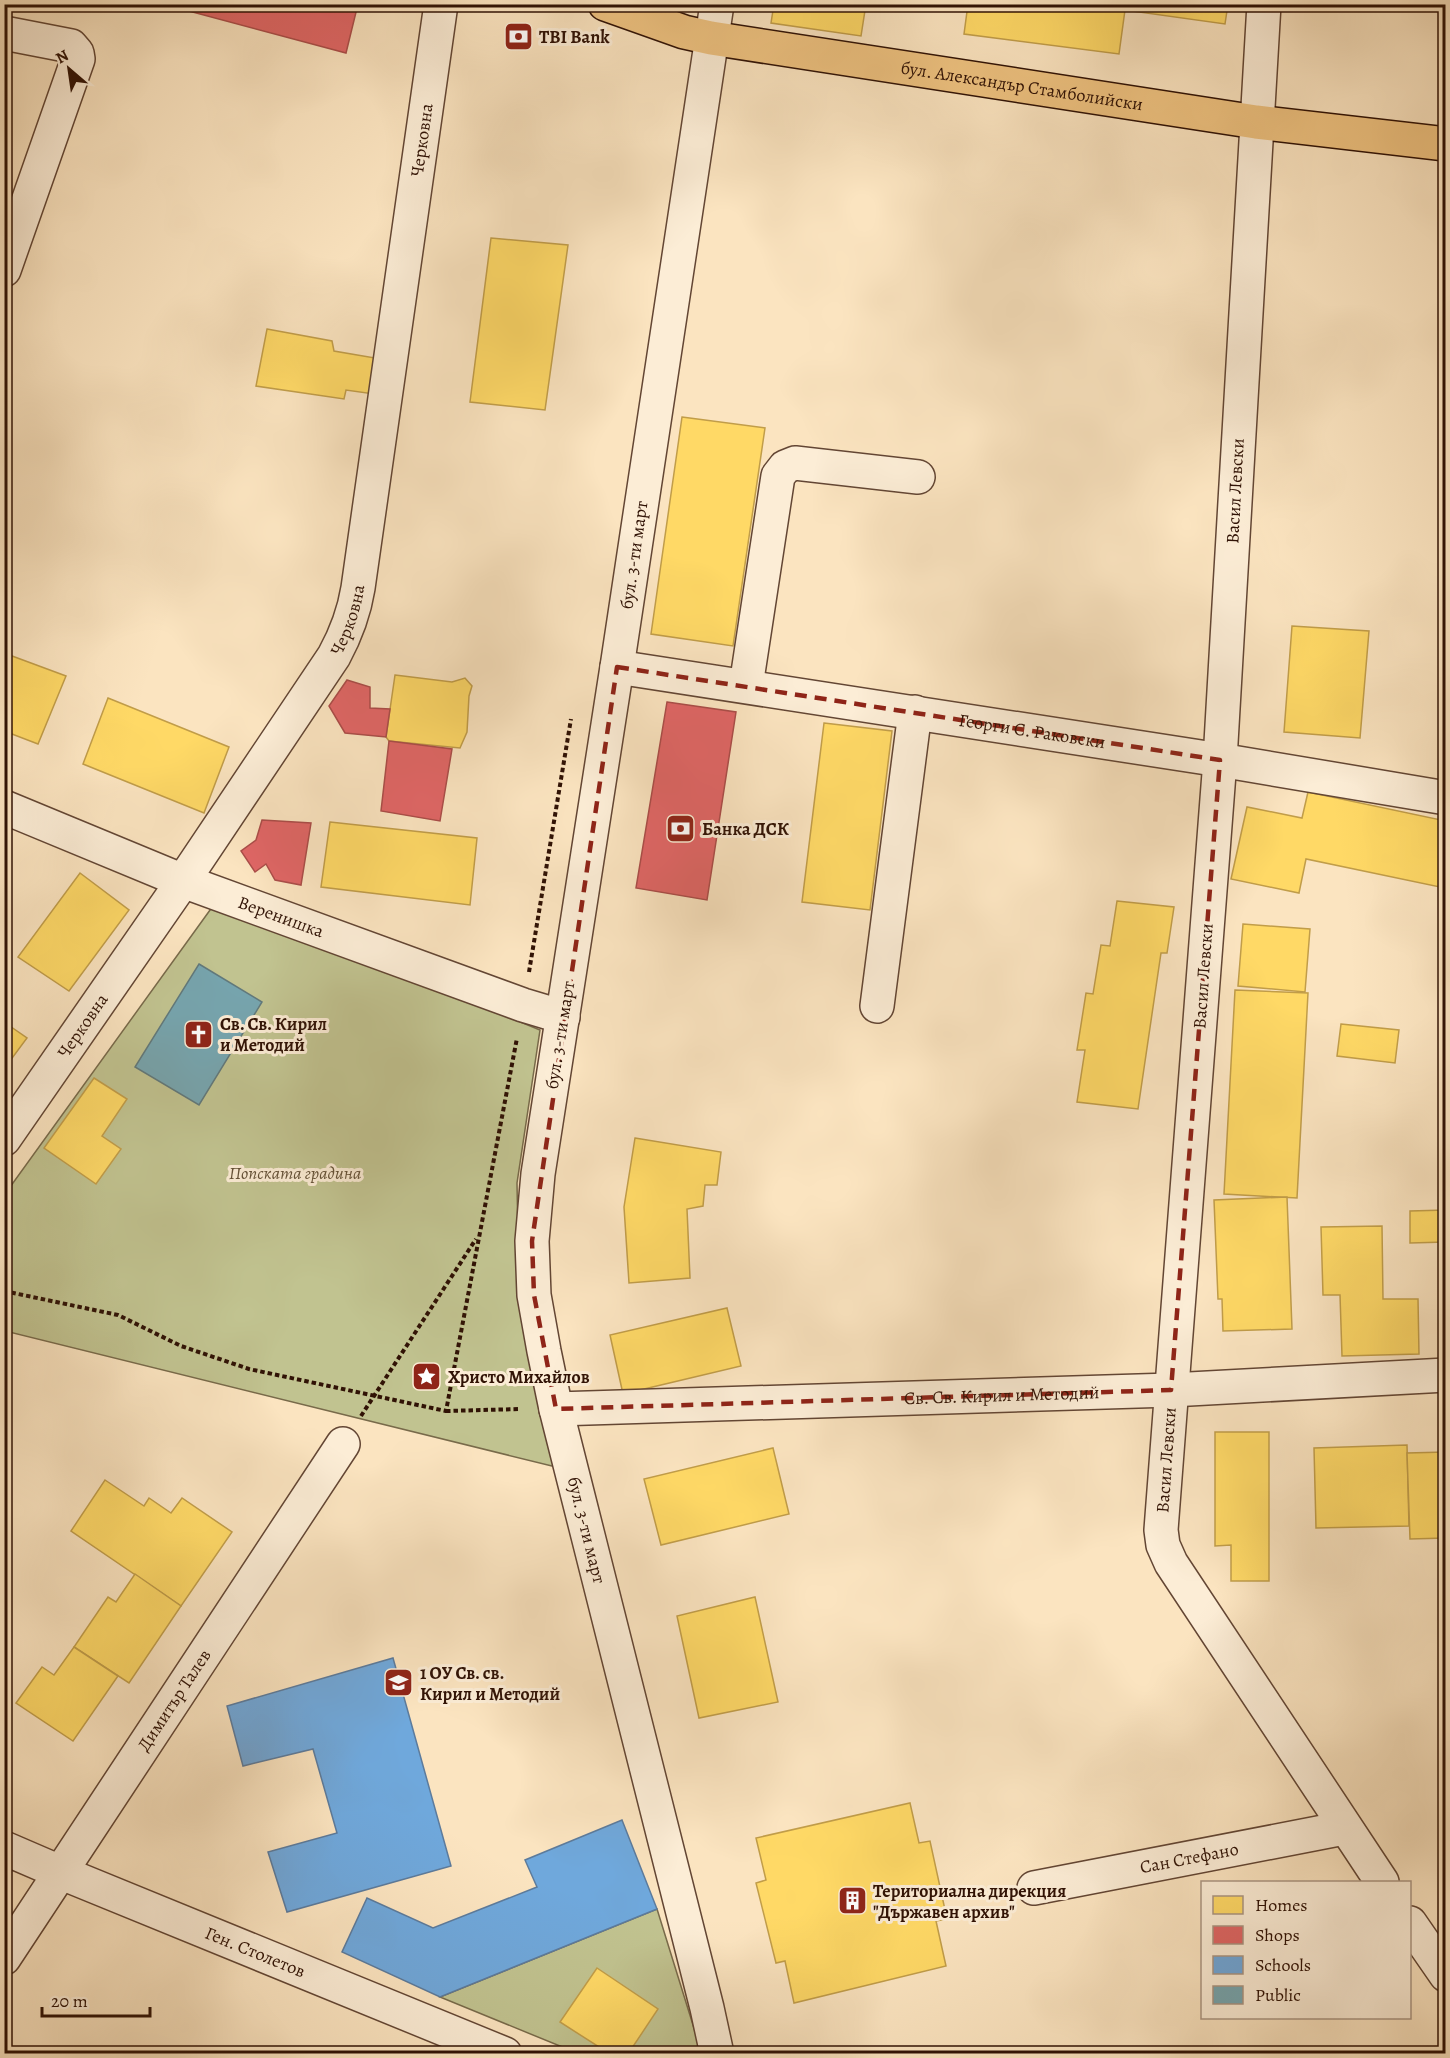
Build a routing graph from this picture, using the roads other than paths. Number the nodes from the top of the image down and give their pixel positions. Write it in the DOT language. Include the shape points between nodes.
graph roads {
  1 [pos="441,4"];
  2 [pos="605,4"];
  3 [pos="717,4"];
  4 [pos="1264,4"];
  5 [pos="4,33"];
  6 [pos="711,38"];
  7 [pos="1256,122"];
  8 [pos="1446,144"];
  9 [pos="4,270"];
  10 [pos="918,477"];
  11 [pos="617,668"];
  12 [pos="746,686"];
  13 [pos="915,712"];
  14 [pos="1220,760"];
  15 [pos="1446,798"];
  16 [pos="4,807"];
  17 [pos="183,881"];
  18 [pos="877,1006"];
  19 [pos="562,1017"];
  20 [pos="4,1139"];
  21 [pos="1446,1375"];
  22 [pos="1171,1390"];
  23 [pos="556,1409"];
  24 [pos="344,1444"];
  25 [pos="1344,1828"];
  26 [pos="4,1848"];
  27 [pos="62,1874"];
  28 [pos="1381,1881"];
  29 [pos="1034,1888"];
  30 [pos="1411,1924"];
  31 [pos="4,1958"];
  32 [pos="1446,1975"];
  33 [pos="505,2054"];
  34 [pos="717,2054"];
  1 -- 17 [label="street, Черковна" via="354,610 334,656"];
  2 -- 6 [label="main road, бул. Александър Стамболийски"];
  3 -- 6 [label="street, бул. 3-ти март"];
  4 -- 7 [label="street, Васил Левски"];
  5 -- 9 [label="street" via="71,46 78,59"];
  6 -- 7 [label="main road, бул. Александър Стамболийски"];
  6 -- 11 [label="street, бул. 3-ти март"];
  7 -- 8 [label="main road, бул. Александър Стамболийски"];
  7 -- 14 [label="street, Васил Левски"];
  10 -- 12 [label="street" via="795,463 784,467 778,476"];
  11 -- 12 [label="street, Георги С. Раковски"];
  11 -- 19 [label="street, бул. 3-ти март"];
  12 -- 13 [label="street, Георги С. Раковски"];
  13 -- 14 [label="street, Георги С. Раковски"];
  13 -- 18 [label="street"];
  14 -- 15 [label="street, Георги С. Раковски"];
  14 -- 22 [label="street, Васил Левски"];
  16 -- 17 [label="street, Веренишка"];
  17 -- 19 [label="street, Веренишка"];
  17 -- 20 [label="street, Черковна"];
  19 -- 23 [label="street, бул. 3-ти март" via="532,1241 534,1295"];
  21 -- 22 [label="street, Св. Св. Кирил и Методий"];
  22 -- 23 [label="street, Св. Св. Кирил и Методий"];
  22 -- 25 [label="street, Васил Левски" via="1163,1545"];
  23 -- 34 [label="street, бул. 3-ти март"];
  24 -- 27 [label="street, Димитър Талев"];
  25 -- 28 [label="street, Васил Левски"];
  25 -- 29 [label="street, Сан Стефано"];
  26 -- 27 [label="street, Ген. Столетов"];
  27 -- 31 [label="street, Димитър Талев"];
  27 -- 33 [label="street, Ген. Столетов"];
  30 -- 32 [label="street"];
}
